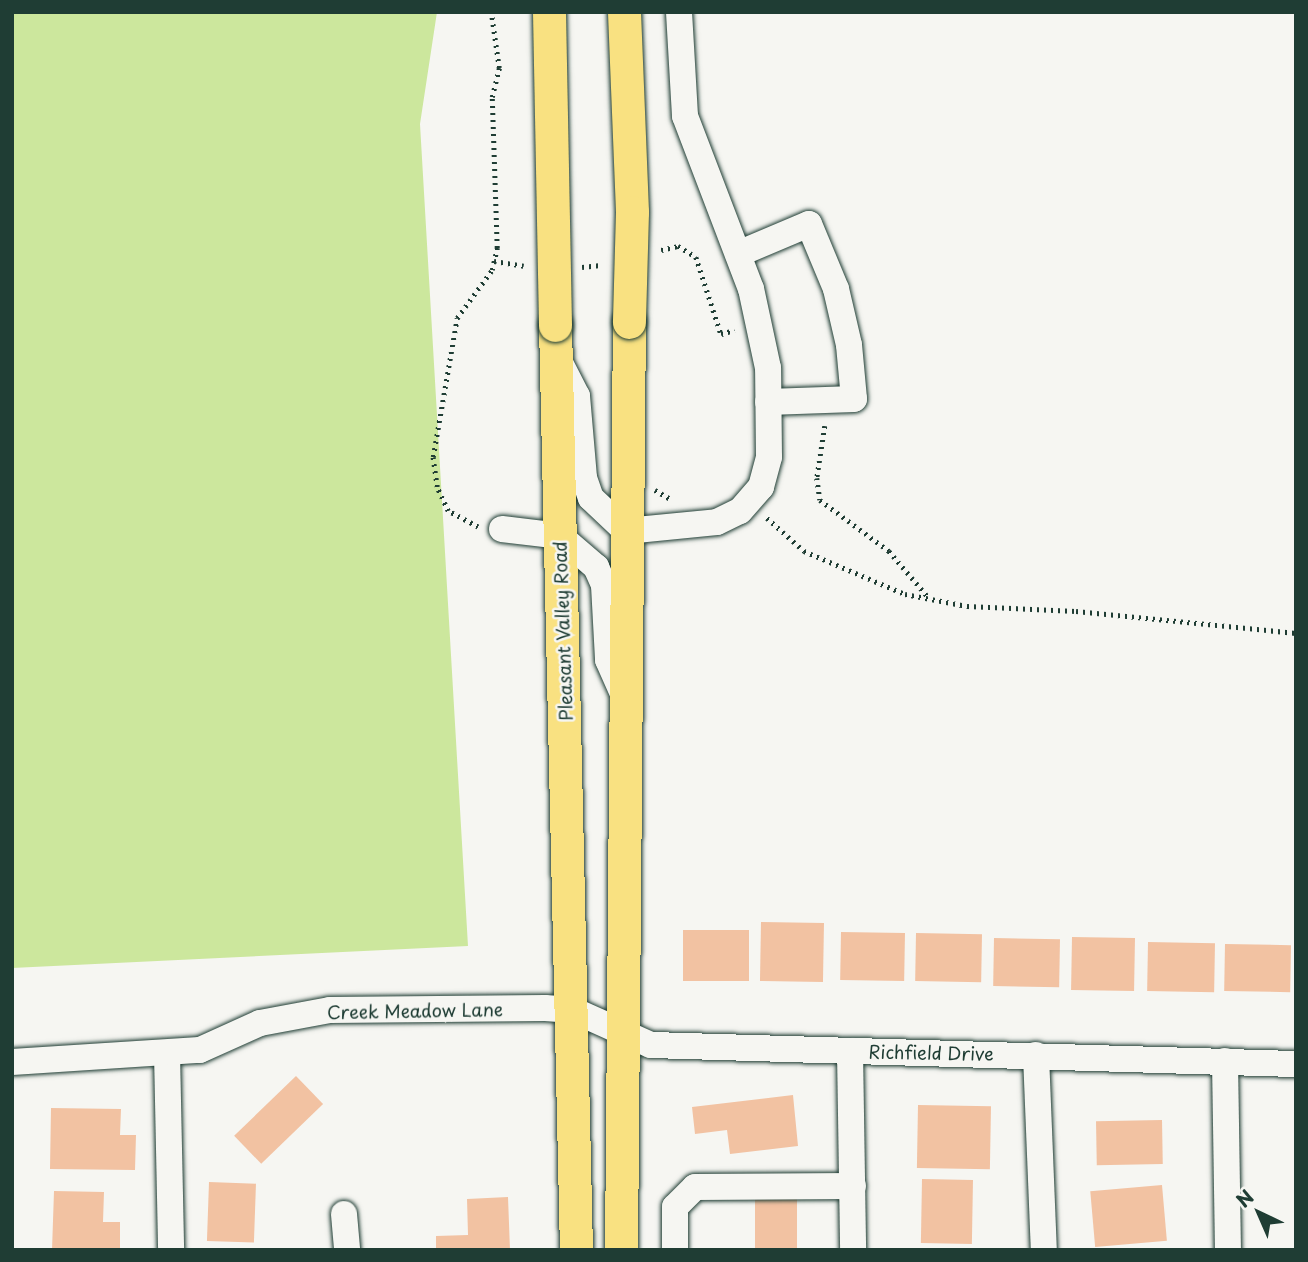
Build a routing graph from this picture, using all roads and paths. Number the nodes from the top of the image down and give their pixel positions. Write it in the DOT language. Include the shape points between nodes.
graph roads {
  1 [pos="491,12"];
  2 [pos="550,12"];
  3 [pos="624,12"];
  4 [pos="679,12"];
  5 [pos="654,252"];
  6 [pos="738,254"];
  7 [pos="494,261"];
  8 [pos="607,264"];
  9 [pos="527,266"];
  10 [pos="576,267"];
  11 [pos="555,340"];
  12 [pos="742,341"];
  13 [pos="829,400"];
  14 [pos="768,402"];
  15 [pos="653,489"];
  16 [pos="748,501"];
  17 [pos="680,502"];
  18 [pos="502,529"];
  19 [pos="626,531"];
  20 [pos="560,536"];
  21 [pos="930,599"];
  22 [pos="1296,633"];
  23 [pos="624,698"];
  24 [pos="573,1010"];
  25 [pos="620,1033"];
  26 [pos="850,1051"];
  27 [pos="167,1053"];
  28 [pos="1036,1055"];
  29 [pos="1225,1061"];
  30 [pos="12,1062"];
  31 [pos="1296,1064"];
  32 [pos="853,1186"];
  33 [pos="344,1214"];
  34 [pos="171,1250"];
  35 [pos="347,1250"];
  36 [pos="576,1250"];
  37 [pos="621,1250"];
  38 [pos="676,1250"];
  39 [pos="853,1250"];
  40 [pos="1044,1250"];
  41 [pos="1228,1250"];
  1 -- 7 [label="path" via="499,68 492,97"];
  2 -- 11 [label="main road, Pleasant Valley Road, bridge"];
  3 -- 19 [label="main road, bridge" via="632,212"];
  4 -- 6 [label="street" via="685,116"];
  5 -- 12 [label="path" via="678,246 696,257 721,334 735,329"];
  6 -- 13 [label="street" via="809,224 836,289 849,345 854,399"];
  6 -- 14 [label="street" via="761,333"];
  7 -- 9 [label="path"];
  7 -- 18 [label="path" via="457,318 433,457 437,487 448,511 463,522"];
  8 -- 10 [label="path"];
  11 -- 19 [label="street" via="577,396 584,478 591,498"];
  11 -- 20 [label="main road, Pleasant Valley Road"];
  13 -- 14 [label="street"];
  13 -- 21 [label="path" via="817,478 820,499 889,551"];
  14 -- 16 [label="street" via="769,457 761,487"];
  15 -- 17 [label="path"];
  16 -- 19 [label="street" via="717,522"];
  16 -- 21 [label="path" via="804,551 905,594"];
  18 -- 20 [label="street"];
  19 -- 23 [label="main road"];
  20 -- 23 [label="street" via="596,567 604,585 608,660"];
  20 -- 24 [label="main road, Pleasant Valley Road"];
  21 -- 22 [label="path"];
  23 -- 25 [label="main road"];
  24 -- 25 [label="street, Richfield Drive"];
  24 -- 27 [label="street, Creek Meadow Lane" via="330,1010 260,1023 200,1050"];
  24 -- 36 [label="main road, Pleasant Valley Road"];
  25 -- 26 [label="street, Richfield Drive" via="651,1045"];
  25 -- 37 [label="main road"];
  26 -- 28 [label="street, Richfield Drive"];
  26 -- 32 [label="street"];
  27 -- 30 [label="street, Creek Meadow Lane"];
  27 -- 34 [label="street"];
  28 -- 29 [label="street, Richfield Drive"];
  28 -- 40 [label="street"];
  29 -- 31 [label="street, Richfield Drive"];
  29 -- 41 [label="street"];
  32 -- 38 [label="street" via="695,1187 675,1207"];
  32 -- 39 [label="street"];
  33 -- 35 [label="street"];
}
